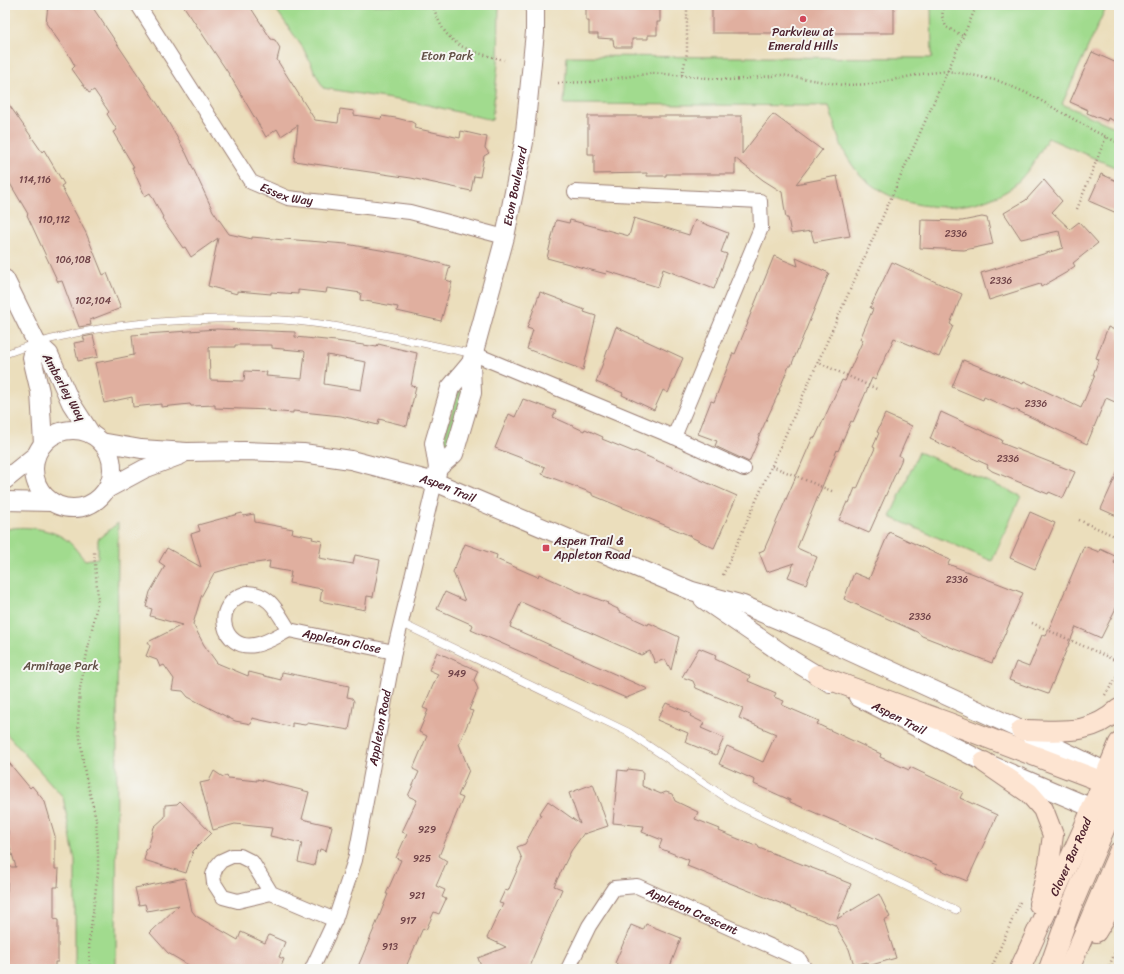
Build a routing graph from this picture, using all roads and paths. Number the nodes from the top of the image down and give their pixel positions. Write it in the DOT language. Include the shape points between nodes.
graph roads {
  1 [pos="138,5"];
  2 [pos="433,5"];
  3 [pos="536,5"];
  4 [pos="687,5"];
  5 [pos="944,5"];
  6 [pos="977,5"];
  7 [pos="963,36"];
  8 [pos="504,60"];
  9 [pos="947,72"];
  10 [pos="682,75"];
  11 [pos="558,83"];
  12 [pos="1106,137"];
  13 [pos="1119,143"];
  14 [pos="575,192"];
  15 [pos="1077,209"];
  16 [pos="506,237"];
  17 [pos="5,278"];
  18 [pos="36,342"];
  19 [pos="5,354"];
  20 [pos="473,359"];
  21 [pos="817,362"];
  22 [pos="879,390"];
  23 [pos="674,437"];
  24 [pos="96,438"];
  25 [pos="40,450"];
  26 [pos="187,452"];
  27 [pos="772,466"];
  28 [pos="744,469"];
  29 [pos="437,475"];
  30 [pos="5,480"];
  31 [pos="107,489"];
  32 [pos="834,492"];
  33 [pos="5,501"];
  34 [pos="52,502"];
  35 [pos="1079,520"];
  36 [pos="1119,538"];
  37 [pos="94,552"];
  38 [pos="723,575"];
  39 [pos="692,591"];
  40 [pos="1032,622"];
  41 [pos="401,623"];
  42 [pos="289,630"];
  43 [pos="394,652"];
  44 [pos="1119,662"];
  45 [pos="1119,674"];
  46 [pos="817,675"];
  47 [pos="1111,703"];
  48 [pos="1021,730"];
  49 [pos="1119,743"];
  50 [pos="984,762"];
  51 [pos="1111,796"];
  52 [pos="1119,852"];
  53 [pos="272,893"];
  54 [pos="1119,894"];
  55 [pos="1021,898"];
  56 [pos="956,910"];
  57 [pos="335,920"];
  58 [pos="1119,943"];
  59 [pos="1023,963"];
  60 [pos="90,969"];
  61 [pos="312,969"];
  62 [pos="568,969"];
  63 [pos="805,969"];
  64 [pos="991,969"];
  65 [pos="1049,969"];
  66 [pos="1069,969"];
  67 [pos="1073,969"];
  68 [pos="1108,969"];
  1 -- 16 [label="street, Essex Way" via="251,182 288,198 410,212"];
  2 -- 8 [label="path" via="441,27 454,42 476,54"];
  3 -- 16 [label="street, Eton Boulevard" via="524,142"];
  4 -- 10 [label="path" via="686,53"];
  5 -- 7 [label="path" via="942,16 946,27"];
  6 -- 7 [label="path"];
  7 -- 9 [label="path"];
  9 -- 10 [label="path" via="921,74 872,84 843,85 782,75 731,80"];
  9 -- 12 [label="path" via="972,75 1031,94"];
  9 -- 21 [label="path"];
  10 -- 11 [label="path" via="653,73 590,82"];
  12 -- 13 [label="path"];
  12 -- 15 [label="path"];
  14 -- 23 [label="street" via="760,201 761,228"];
  16 -- 20 [label="street, Eton Boulevard"];
  17 -- 18 [label="street, Amberley Way"];
  18 -- 19 [label="lane"];
  18 -- 20 [label="lane" via="87,330 159,322 232,318 356,329"];
  18 -- 24 [label="street, Amberley Way" via="49,354 71,403"];
  18 -- 25 [label="street, Amberley Way" via="32,358 40,392"];
  20 -- 23 [label="street"];
  20 -- 29 [label="street, Eton Boulevard" via="472,393 454,454"];
  21 -- 22 [label="path"];
  21 -- 27 [label="path"];
  23 -- 28 [label="street"];
  24 -- 25 [label="street, Aspen Trail" via="79,430 66,431 53,435"];
  24 -- 26 [label="street, Aspen Trail" via="141,449"];
  24 -- 31 [label="street" via="108,452 112,464 112,477"];
  25 -- 30 [label="street, Aspen Trail"];
  25 -- 34 [label="street" via="34,468 36,481 42,493"];
  26 -- 29 [label="street, Aspen Trail" via="244,450 303,453"];
  26 -- 31 [label="street, Aspen Trail" via="144,469"];
  27 -- 32 [label="path"];
  27 -- 38 [label="path"];
  29 -- 39 [label="street, Aspen Trail"];
  29 -- 41 [label="street, Appleton Road"];
  31 -- 34 [label="street, Aspen Trail" via="99,498 83,507 64,507"];
  33 -- 34 [label="street, Aspen Trail"];
  35 -- 36 [label="path"];
  37 -- 60 [label="path" via="98,599 80,688 78,724 85,774 96,818 98,853 88,943"];
  39 -- 46 [label="street, Aspen Trail"];
  39 -- 48 [label="street, Aspen Trail" via="743,605 805,631"];
  40 -- 44 [label="path"];
  41 -- 43 [label="street, Appleton Road"];
  41 -- 56 [label="lane" via="628,732 737,805"];
  42 -- 42 [label="street, Appleton Close" via="272,604 257,593 238,595 231,601 224,614 224,626 228,634 237,642 246,645 264,642"];
  42 -- 43 [label="street, Appleton Close"];
  43 -- 57 [label="street, Appleton Road" via="356,860"];
  45 -- 47 [label="path"];
  46 -- 50 [label="street, Aspen Trail"];
  46 -- 51 [label="main road" via="949,723"];
  47 -- 48 [label="main road" via="1111,716 1081,730"];
  48 -- 51 [label="street, Aspen Trail"];
  49 -- 51 [label="main road, Clover Bar Road"];
  50 -- 51 [label="street, Aspen Trail"];
  50 -- 59 [label="main road" via="1037,801 1043,809 1053,835 1049,864"];
  51 -- 59 [label="main road, Clover Bar Road"];
  51 -- 65 [label="main road"];
  52 -- 66 [label="main road"];
  53 -- 57 [label="street"];
  54 -- 67 [label="main road"];
  55 -- 64 [label="path"];
  57 -- 61 [label="street, Appleton Road"];
  58 -- 68 [label="path"];
  62 -- 63 [label="street, Appleton Crescent" via="589,926 614,888 637,886 799,959"];
}
